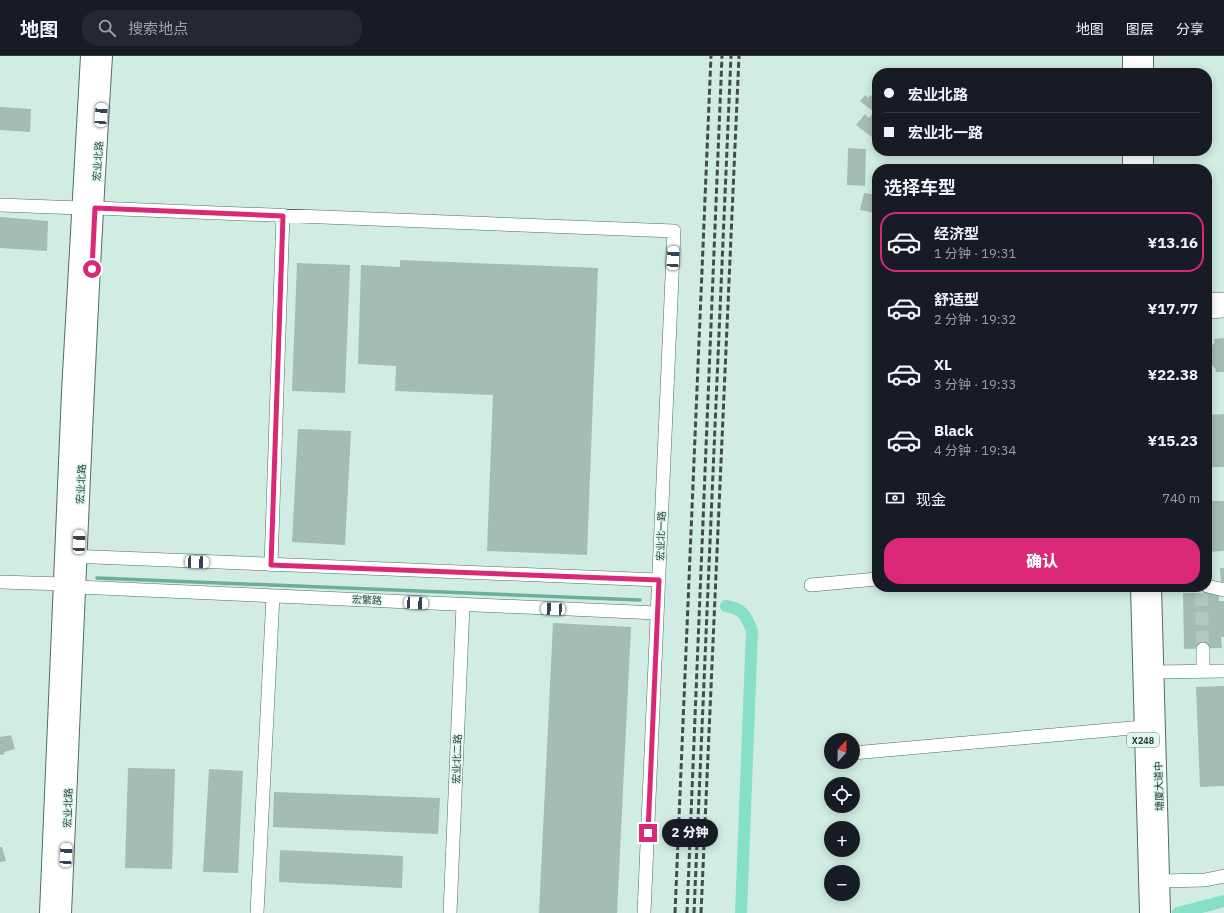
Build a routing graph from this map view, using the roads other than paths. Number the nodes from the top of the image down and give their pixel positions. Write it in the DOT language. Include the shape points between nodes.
graph roads {
  1 [pos="89,56"];
  2 [pos="104,56"];
  3 [pos="1131,56"];
  4 [pos="1145,56"];
  5 [pos="1131,68"];
  6 [pos="1145,68"];
  7 [pos="0,205"];
  8 [pos="88,208"];
  9 [pos="283,216"];
  10 [pos="1224,299"];
  11 [pos="1212,300"];
  12 [pos="1224,311"];
  13 [pos="1212,312"];
  14 [pos="71,556"];
  15 [pos="271,565"];
  16 [pos="872,579"];
  17 [pos="659,580"];
  18 [pos="0,582"];
  19 [pos="811,585"];
  20 [pos="70,586"];
  21 [pos="1212,589"];
  22 [pos="1224,590"];
  23 [pos="1139,592"];
  24 [pos="1153,592"];
  25 [pos="272,596"];
  26 [pos="463,605"];
  27 [pos="658,613"];
  28 [pos="1203,649"];
  29 [pos="1204,671"];
  30 [pos="1224,671"];
  31 [pos="1155,672"];
  32 [pos="1143,727"];
  33 [pos="860,752"];
  34 [pos="1224,876"];
  35 [pos="1157,888"];
  36 [pos="48,913"];
  37 [pos="63,913"];
  38 [pos="257,913"];
  39 [pos="450,913"];
  40 [pos="644,913"];
  41 [pos="1148,913"];
  42 [pos="1162,913"];
  1 -- 8 [label="main road, 宏业北路"];
  2 -- 8 [label="main road, 宏业北路"];
  3 -- 5 [label="main road"];
  4 -- 6 [label="main road"];
  7 -- 8 [label="street"];
  8 -- 9 [label="street"];
  8 -- 14 [label="main road, 宏业北路" via="70,392"];
  9 -- 15 [label="street"];
  9 -- 17 [label="street, 宏业北一路" via="674,231"];
  10 -- 11 [label="street"];
  12 -- 13 [label="street"];
  14 -- 15 [label="street"];
  14 -- 20 [label="main road, 宏业北路"];
  15 -- 17 [label="street"];
  16 -- 19 [label="street"];
  17 -- 27 [label="street, 宏业北一路"];
  18 -- 20 [label="street, 宏繁路"];
  20 -- 25 [label="street, 宏繁路"];
  20 -- 36 [label="main road, 宏业北路"];
  20 -- 37 [label="main road, 宏业北路"];
  21 -- 22 [label="street"];
  23 -- 32 [label="main road, 塘厦大道中 / X248"];
  24 -- 31 [label="main road, 塘厦大道中 / X248"];
  25 -- 26 [label="street, 宏繁路"];
  25 -- 38 [label="street"];
  26 -- 27 [label="street, 宏繁路"];
  26 -- 39 [label="street, 宏业北二路"];
  27 -- 40 [label="street, 宏业北一路"];
  28 -- 29 [label="street"];
  29 -- 30 [label="street"];
  29 -- 31 [label="street"];
  31 -- 35 [label="main road, 塘厦大道中 / X248"];
  32 -- 33 [label="street"];
  32 -- 35 [label="main road, 塘厦大道中 / X248"];
  34 -- 35 [label="street"];
  35 -- 41 [label="main road, 塘厦大道中 / X248"];
  35 -- 42 [label="main road, 塘厦大道中 / X248"];
}
